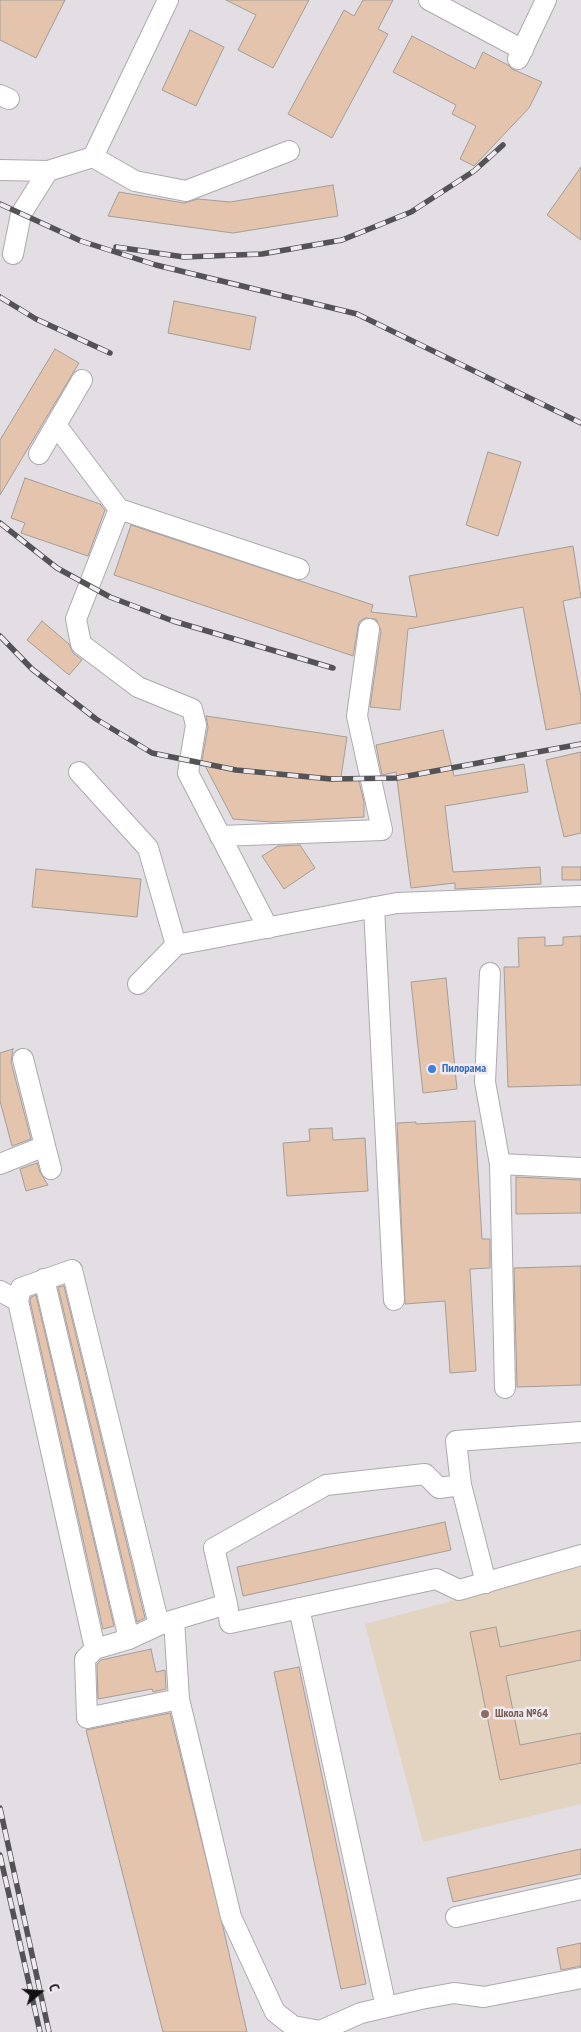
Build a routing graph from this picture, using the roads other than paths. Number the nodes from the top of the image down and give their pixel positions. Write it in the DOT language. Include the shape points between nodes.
graph roads {
  1 [pos="168,0"];
  2 [pos="429,0"];
  3 [pos="546,0"];
  4 [pos="289,151"];
  5 [pos="93,157"];
  6 [pos="0,170"];
  7 [pos="48,171"];
  8 [pos="14,254"];
  9 [pos="82,380"];
  10 [pos="56,424"];
  11 [pos="39,454"];
  12 [pos="119,509"];
  13 [pos="299,569"];
  14 [pos="369,629"];
  15 [pos="79,772"];
  16 [pos="220,836"];
  17 [pos="581,896"];
  18 [pos="374,907"];
  19 [pos="268,928"];
  20 [pos="176,945"];
  21 [pos="490,973"];
  22 [pos="138,984"];
  23 [pos="23,1059"];
  24 [pos="45,1146"];
  25 [pos="0,1164"];
  26 [pos="500,1164"];
  27 [pos="51,1168"];
  28 [pos="581,1168"];
  29 [pos="44,1279"];
  30 [pos="0,1291"];
  31 [pos="394,1300"];
  32 [pos="18,1301"];
  33 [pos="505,1388"];
  34 [pos="581,1432"];
  35 [pos="461,1485"];
  36 [pos="581,1556"];
  37 [pos="486,1583"];
  38 [pos="227,1604"];
  39 [pos="299,1608"];
  40 [pos="166,1623"];
  41 [pos="128,1639"];
  42 [pos="96,1649"];
  43 [pos="179,1699"];
  44 [pos="581,1889"];
  45 [pos="456,1917"];
  46 [pos="581,1978"];
  47 [pos="386,2007"];
  48 [pos="292,2029"];
  49 [pos="320,2031"];
  1 -- 5 [label="lane"];
  2 -- 3 [label="lane" via="521,54"];
  4 -- 5 [label="lane" via="186,191 135,181"];
  5 -- 7 [label="lane"];
  6 -- 7 [label="lane"];
  7 -- 8 [label="lane" via="21,214"];
  9 -- 10 [label="lane"];
  10 -- 11 [label="lane"];
  10 -- 12 [label="lane"];
  12 -- 13 [label="lane"];
  12 -- 16 [label="lane" via="76,619 81,644 138,687 192,709 196,725 188,773"];
  14 -- 16 [label="lane" via="357,716 382,830"];
  15 -- 20 [label="lane" via="148,848"];
  16 -- 19 [label="lane"];
  17 -- 18 [label="lane" via="397,903"];
  18 -- 19 [label="lane"];
  18 -- 31 [label="lane"];
  19 -- 20 [label="lane"];
  20 -- 22 [label="lane"];
  21 -- 26 [label="lane" via="485,1082"];
  23 -- 24 [label="lane"];
  24 -- 25 [label="lane"];
  24 -- 27 [label="lane"];
  26 -- 28 [label="lane"];
  26 -- 33 [label="lane"];
  29 -- 32 [label="lane" via="21,1288"];
  29 -- 40 [label="lane" via="72,1270"];
  29 -- 41 [label="lane"];
  30 -- 32 [label="lane"];
  32 -- 42 [label="lane"];
  34 -- 35 [label="lane" via="456,1441"];
  35 -- 37 [label="lane"];
  35 -- 38 [label="lane" via="439,1488 425,1474 326,1485 214,1548"];
  36 -- 37 [label="lane"];
  37 -- 39 [label="lane" via="459,1590 436,1579"];
  38 -- 39 [label="lane" via="230,1623"];
  38 -- 40 [label="lane"];
  39 -- 47 [label="lane"];
  40 -- 41 [label="lane"];
  40 -- 43 [label="lane"];
  41 -- 42 [label="lane"];
  42 -- 43 [label="lane" via="85,1659 87,1718"];
  43 -- 48 [label="lane" via="231,1917 276,2012"];
  44 -- 45 [label="lane"];
  46 -- 47 [label="lane" via="484,1997 454,1993"];
  47 -- 49 [label="lane" via="361,2013"];
  48 -- 49 [label="lane"];
}
